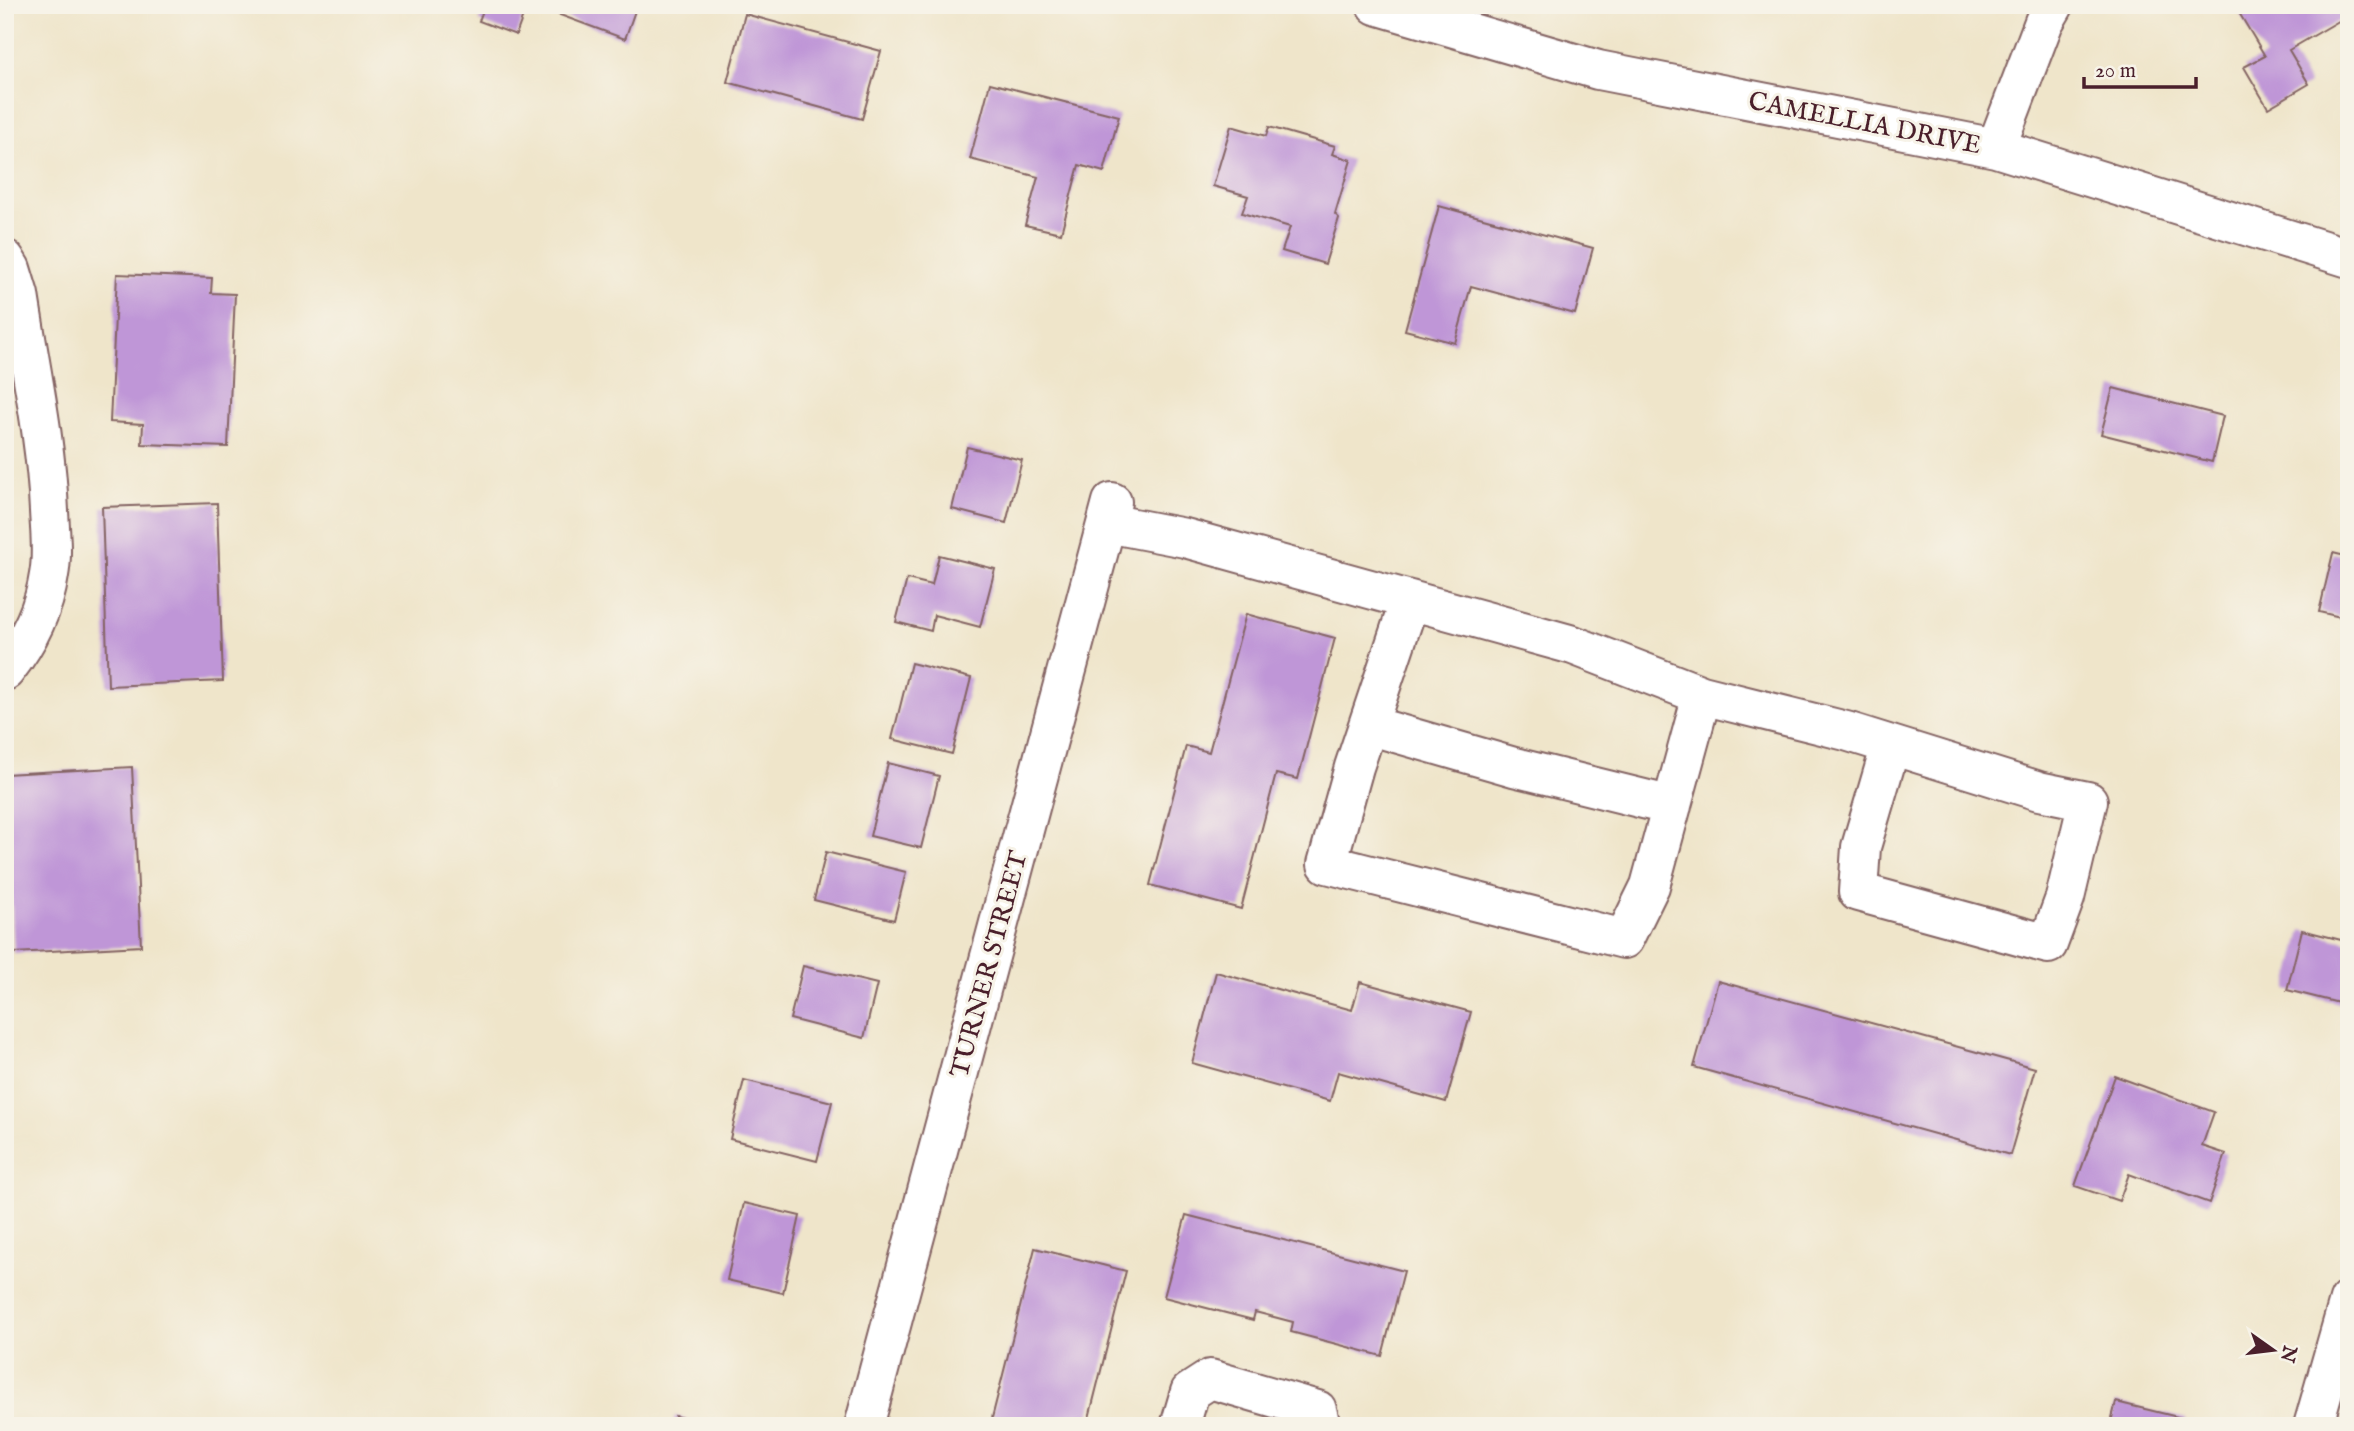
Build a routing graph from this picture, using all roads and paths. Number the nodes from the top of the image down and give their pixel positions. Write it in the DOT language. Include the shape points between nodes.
graph roads {
  1 [pos="1376,5"];
  2 [pos="2054,5"];
  3 [pos="1996,148"];
  4 [pos="2349,258"];
  5 [pos="5,259"];
  6 [pos="1410,600"];
  7 [pos="5,671"];
  8 [pos="1702,695"];
  9 [pos="1368,725"];
  10 [pos="1891,745"];
  11 [pos="1672,806"];
  12 [pos="2349,1300"];
  13 [pos="864,1426"];
  14 [pos="1180,1426"];
  15 [pos="1321,1426"];
  16 [pos="2313,1426"];
  1 -- 3 [label="street, CAMELLIA DRIVE" via="1598,70"];
  2 -- 3 [label="street"];
  3 -- 4 [label="street, CAMELLIA DRIVE"];
  5 -- 7 [label="street" via="19,295 47,470 51,549 39,612"];
  6 -- 8 [label="street" via="1573,645"];
  6 -- 9 [label="street"];
  6 -- 13 [label="street, TURNER STREET" via="1185,538 1109,512"];
  8 -- 10 [label="street"];
  8 -- 11 [label="street"];
  9 -- 11 [label="street"];
  9 -- 11 [label="street" via="1327,864 1624,939 1650,886"];
  10 -- 10 [label="street" via="2039,791 2088,801 2066,898 2048,944 1858,892 1861,847"];
  12 -- 16 [label="street"];
  14 -- 15 [label="street" via="1190,1392 1210,1379 1317,1410"];
}
